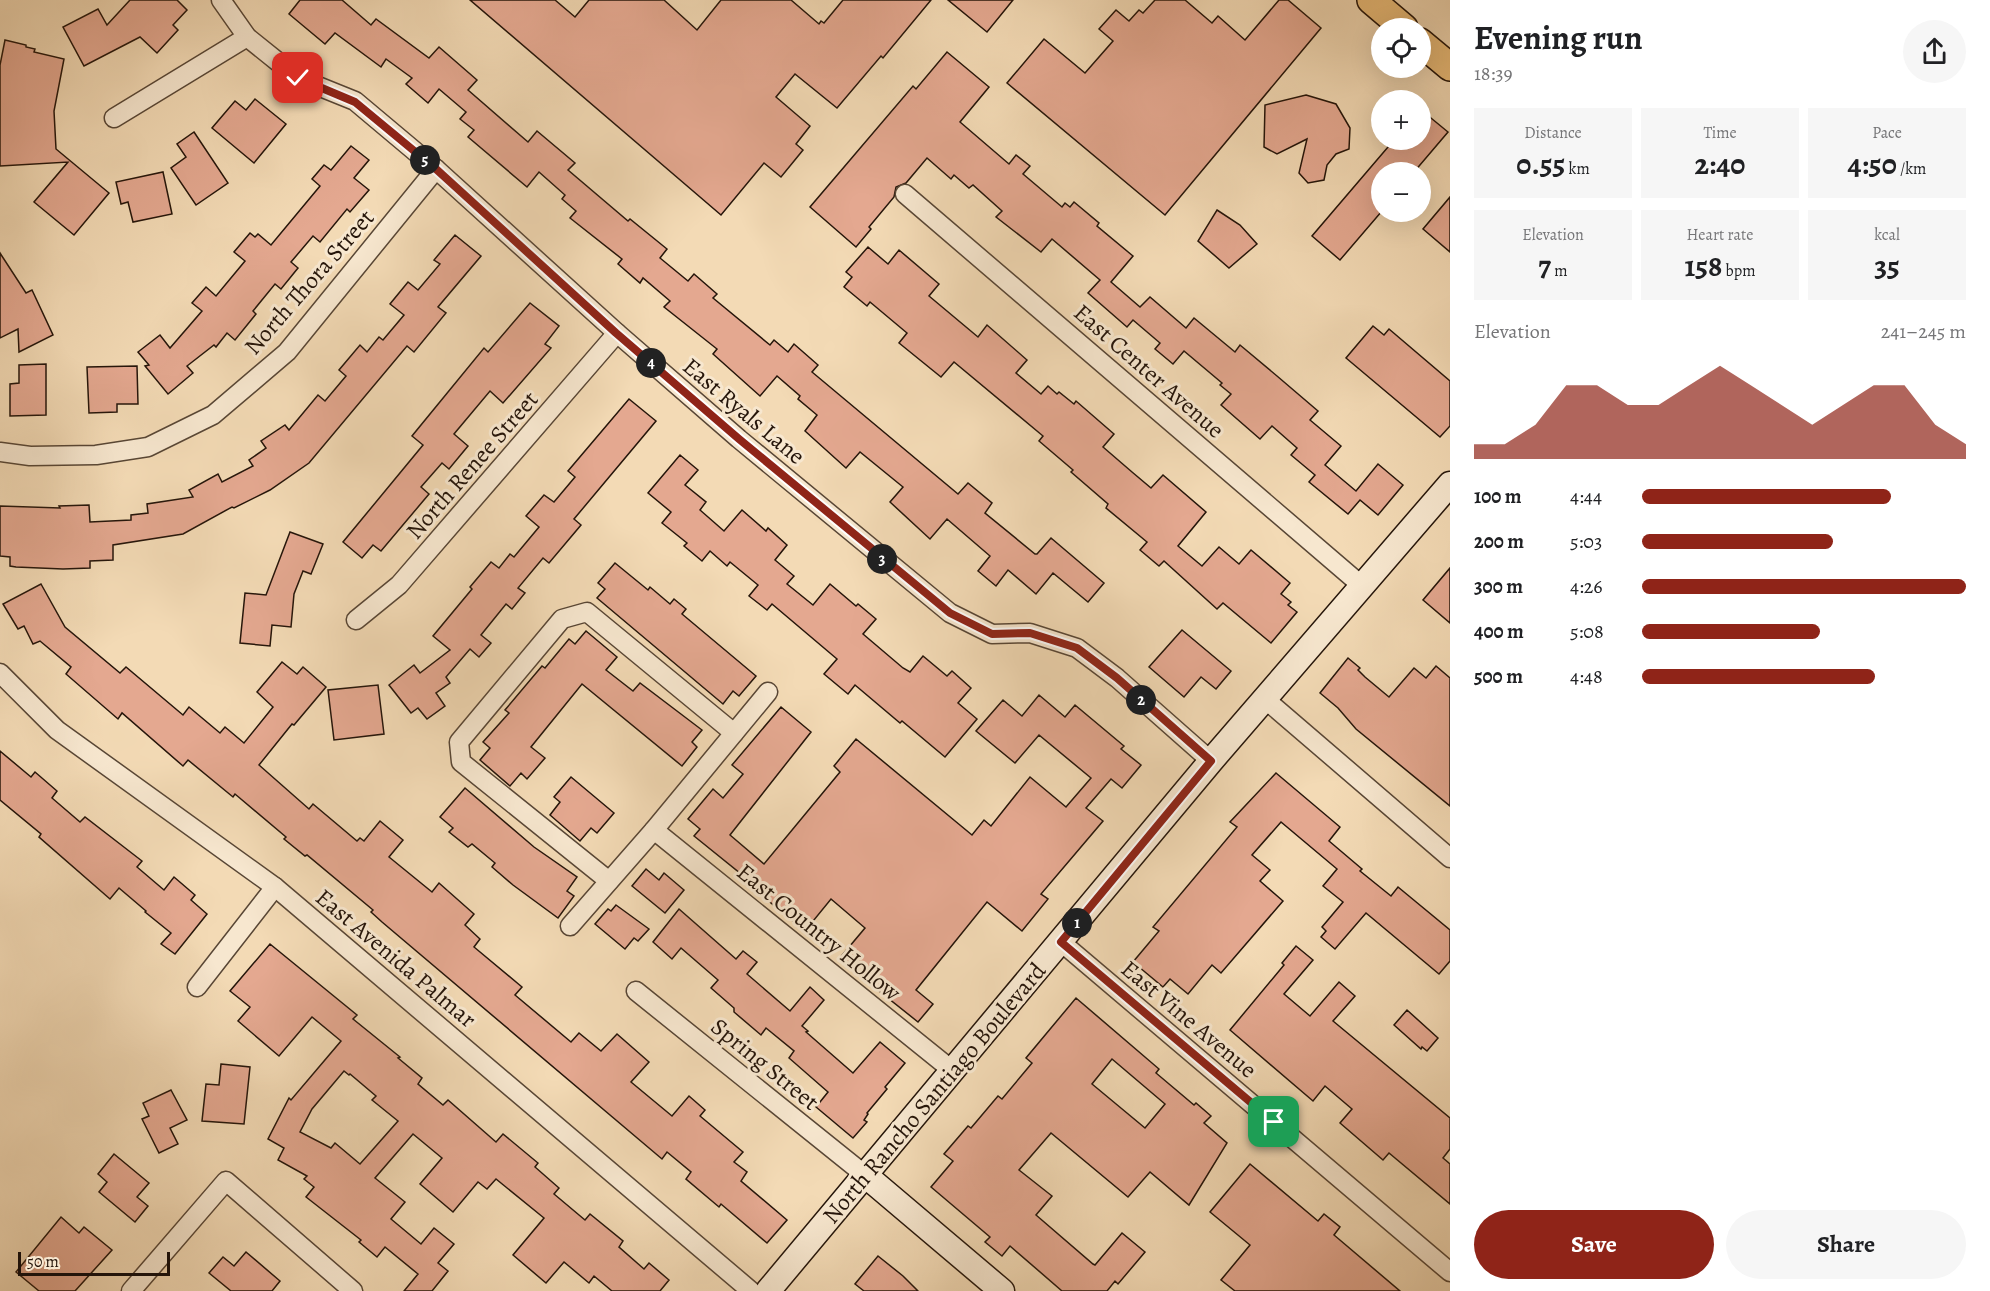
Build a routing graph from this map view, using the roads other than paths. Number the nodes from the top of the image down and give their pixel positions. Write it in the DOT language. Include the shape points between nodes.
graph roads {
  1 [pos="221,0"];
  2 [pos="1371,0"];
  3 [pos="1392,18"];
  4 [pos="247,37"];
  5 [pos="114,118"];
  6 [pos="436,169"];
  7 [pos="905,194"];
  8 [pos="616,333"];
  9 [pos="0,452"];
  10 [pos="1450,484"];
  11 [pos="1361,585"];
  12 [pos="356,620"];
  13 [pos="0,674"];
  14 [pos="768,692"];
  15 [pos="1265,699"];
  16 [pos="734,733"];
  17 [pos="1211,761"];
  18 [pos="654,830"];
  19 [pos="1450,858"];
  20 [pos="609,881"];
  21 [pos="275,887"];
  22 [pos="570,926"];
  23 [pos="1061,942"];
  24 [pos="197,987"];
  25 [pos="636,991"];
  26 [pos="953,1071"];
  27 [pos="865,1175"];
  28 [pos="1450,1272"];
  29 [pos="131,1291"];
  30 [pos="353,1291"];
  31 [pos="751,1291"];
  32 [pos="768,1291"];
  33 [pos="1002,1291"];
  1 -- 4 [label="street, East Ryals Lane"];
  2 -- 3 [label="main road"];
  4 -- 5 [label="street"];
  4 -- 6 [label="street, East Ryals Lane" via="298,78 355,102"];
  6 -- 8 [label="street, East Ryals Lane"];
  6 -- 9 [label="street, North Thora Street" via="286,352 213,415 148,447 96,455 30,456"];
  7 -- 11 [label="street, East Center Avenue"];
  8 -- 12 [label="street, North Renee Street" via="399,585"];
  8 -- 17 [label="street, East Ryals Lane" via="950,613 992,634 1030,633 1077,648"];
  10 -- 11 [label="street, North Rancho Santiago Boulevard"];
  11 -- 15 [label="street, North Rancho Santiago Boulevard"];
  13 -- 21 [label="street, East Avenida Palmar" via="57,730"];
  14 -- 16 [label="street"];
  15 -- 17 [label="street, North Rancho Santiago Boulevard"];
  15 -- 19 [label="street"];
  16 -- 18 [label="street"];
  16 -- 20 [label="street" via="587,612 562,619 555,627 459,742 461,762"];
  17 -- 23 [label="street, North Rancho Santiago Boulevard"];
  18 -- 20 [label="street"];
  18 -- 26 [label="street, East Country Hollow"];
  20 -- 22 [label="street"];
  21 -- 24 [label="street"];
  21 -- 31 [label="street, East Avenida Palmar"];
  23 -- 26 [label="street, North Rancho Santiago Boulevard"];
  23 -- 28 [label="street, East Vine Avenue"];
  25 -- 27 [label="street, Spring Street"];
  26 -- 27 [label="street, North Rancho Santiago Boulevard"];
  27 -- 32 [label="street, North Rancho Santiago Boulevard"];
  27 -- 33 [label="street"];
  29 -- 30 [label="street" via="226,1181"];
}
